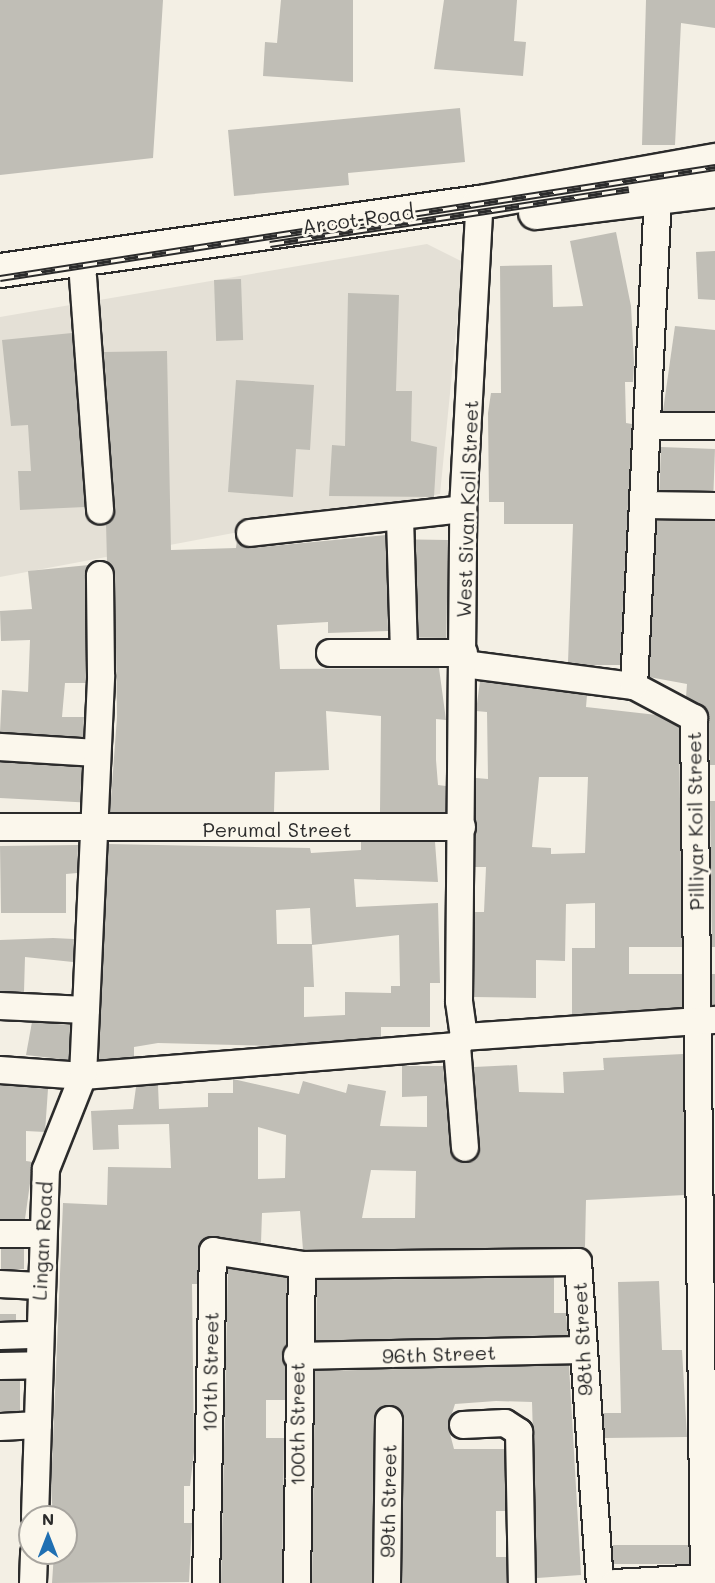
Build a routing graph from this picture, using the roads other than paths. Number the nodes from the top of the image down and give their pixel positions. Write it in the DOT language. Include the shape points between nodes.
graph roads {
  1 [pos="715,160"];
  2 [pos="715,190"];
  3 [pos="658,200"];
  4 [pos="479,217"];
  5 [pos="398,221"];
  6 [pos="206,248"];
  7 [pos="0,270"];
  8 [pos="83,278"];
  9 [pos="0,291"];
  10 [pos="649,426"];
  11 [pos="715,426"];
  12 [pos="645,505"];
  13 [pos="715,506"];
  14 [pos="463,509"];
  15 [pos="100,510"];
  16 [pos="400,518"];
  17 [pos="250,532"];
  18 [pos="100,576"];
  19 [pos="404,651"];
  20 [pos="330,653"];
  21 [pos="464,658"];
  22 [pos="634,686"];
  23 [pos="0,747"];
  24 [pos="96,753"];
  25 [pos="0,827"];
  26 [pos="462,827"];
  27 [pos="92,828"];
  28 [pos="0,1006"];
  29 [pos="86,1010"];
  30 [pos="706,1020"];
  31 [pos="461,1042"];
  32 [pos="0,1070"];
  33 [pos="83,1076"];
  34 [pos="465,1148"];
  35 [pos="0,1234"];
  36 [pos="41,1234"];
  37 [pos="302,1265"];
  38 [pos="0,1284"];
  39 [pos="708,1285"];
  40 [pos="39,1286"];
  41 [pos="38,1335"];
  42 [pos="708,1335"];
  43 [pos="0,1336"];
  44 [pos="581,1350"];
  45 [pos="297,1356"];
  46 [pos="39,1365"];
  47 [pos="0,1366"];
  48 [pos="708,1384"];
  49 [pos="389,1420"];
  50 [pos="38,1425"];
  51 [pos="463,1425"];
  52 [pos="0,1427"];
  53 [pos="709,1433"];
  54 [pos="709,1481"];
  55 [pos="35,1505"];
  56 [pos="709,1529"];
  57 [pos="34,1565"];
  58 [pos="707,1578"];
  59 [pos="33,1583"];
  60 [pos="206,1583"];
  61 [pos="297,1583"];
  62 [pos="387,1583"];
  63 [pos="522,1583"];
  64 [pos="600,1583"];
  65 [pos="615,1583"];
  1 -- 5 [label="main road, Arcot Road"];
  2 -- 3 [label="main road"];
  3 -- 4 [label="main road"];
  3 -- 10 [label="street"];
  4 -- 5 [label="main road, Arcot Road"];
  4 -- 14 [label="street, West Sivan Koil Street"];
  5 -- 6 [label="main road, Arcot Road"];
  6 -- 7 [label="main road, Arcot Road"];
  6 -- 8 [label="main road, Arcot Road"];
  8 -- 9 [label="main road, Arcot Road"];
  8 -- 15 [label="street"];
  10 -- 11 [label="street"];
  10 -- 12 [label="street"];
  12 -- 13 [label="street"];
  12 -- 22 [label="street"];
  14 -- 16 [label="street"];
  14 -- 21 [label="street, West Sivan Koil Street"];
  16 -- 17 [label="street"];
  16 -- 19 [label="street"];
  18 -- 24 [label="street, Lingan Road"];
  19 -- 20 [label="street, Pilliyar Koil Street"];
  19 -- 21 [label="street, Pilliyar Koil Street"];
  21 -- 22 [label="street, Pilliyar Koil Street"];
  21 -- 26 [label="street, West Sivan Koil Street"];
  22 -- 30 [label="street, Pilliyar Koil Street" via="694,718"];
  23 -- 24 [label="street"];
  24 -- 27 [label="street, Lingan Road"];
  25 -- 27 [label="street, Perumal Street"];
  26 -- 27 [label="street, Perumal Street"];
  26 -- 31 [label="street, West Sivan Koil Street"];
  27 -- 29 [label="street, Lingan Road"];
  28 -- 29 [label="street"];
  29 -- 33 [label="street, Lingan Road"];
  30 -- 31 [label="street"];
  30 -- 39 [label="street"];
  31 -- 33 [label="street"];
  31 -- 34 [label="street, West Sivan Koil Street"];
  32 -- 33 [label="street"];
  33 -- 36 [label="street, Lingan Road" via="46,1169"];
  35 -- 36 [label="street"];
  36 -- 40 [label="street, Lingan Road"];
  37 -- 44 [label="street, 98th Street" via="578,1262"];
  37 -- 45 [label="street, 100th Street"];
  37 -- 60 [label="street, 101th Street" via="213,1251"];
  38 -- 40 [label="street"];
  39 -- 42 [label="street"];
  40 -- 41 [label="street, Lingan Road"];
  41 -- 43 [label="street"];
  41 -- 46 [label="street, Lingan Road"];
  42 -- 48 [label="street"];
  44 -- 45 [label="street, 96th Street"];
  44 -- 64 [label="street, 98th Street"];
  45 -- 61 [label="street, 100th Street"];
  46 -- 47 [label="street"];
  46 -- 50 [label="street, Lingan Road"];
  48 -- 53 [label="street"];
  49 -- 62 [label="street, 99th Street"];
  50 -- 52 [label="street"];
  50 -- 55 [label="street, Lingan Road"];
  51 -- 63 [label="street" via="505,1423 519,1432"];
  53 -- 54 [label="street"];
  54 -- 56 [label="street"];
  56 -- 58 [label="street"];
  57 -- 59 [label="street"];
  58 -- 65 [label="street"];
}
